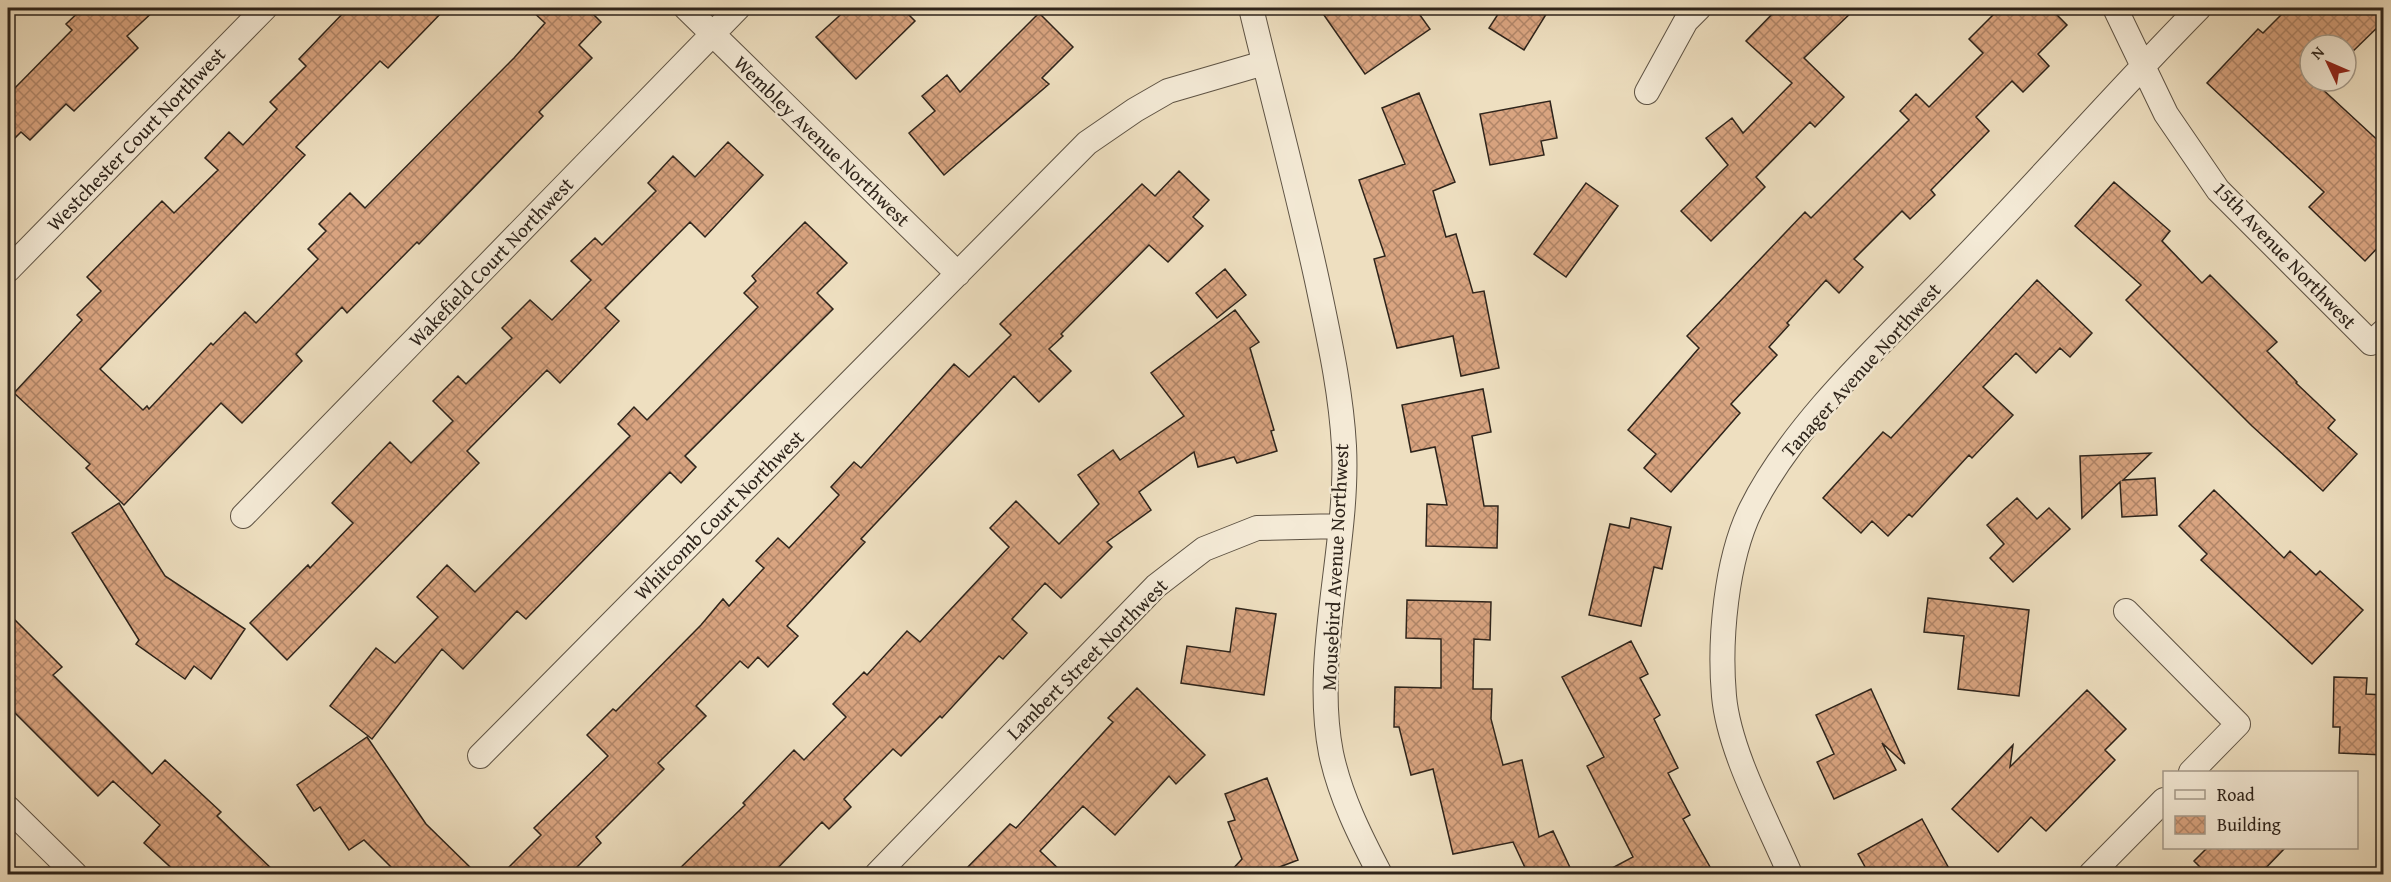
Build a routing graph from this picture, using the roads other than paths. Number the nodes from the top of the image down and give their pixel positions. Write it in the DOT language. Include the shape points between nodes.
graph roads {
  1 [pos="265,8"];
  2 [pos="686,8"];
  3 [pos="738,8"];
  4 [pos="1251,8"];
  5 [pos="1699,8"];
  6 [pos="2115,8"];
  7 [pos="2199,8"];
  8 [pos="713,34"];
  9 [pos="1264,63"];
  10 [pos="2144,64"];
  11 [pos="1647,92"];
  12 [pos="8,270"];
  13 [pos="958,274"];
  14 [pos="2378,337"];
  15 [pos="243,516"];
  16 [pos="1341,526"];
  17 [pos="2126,611"];
  18 [pos="480,756"];
  19 [pos="2192,771"];
  20 [pos="2163,801"];
  21 [pos="8,808"];
  22 [pos="75,874"];
  23 [pos="877,874"];
  24 [pos="1380,874"];
  25 [pos="1790,874"];
  26 [pos="2091,874"];
  1 -- 12 [label="street, Westchester Court Northwest"];
  2 -- 8 [label="street, Wembley Avenue Northwest"];
  3 -- 8 [label="street, Wakefield Court Northwest"];
  4 -- 9 [label="street, Mousebird Avenue Northwest"];
  5 -- 11 [label="street" via="1686,21"];
  6 -- 10 [label="street, 15th Avenue Northwest"];
  7 -- 10 [label="street, Tanager Avenue Northwest"];
  8 -- 13 [label="street, Wembley Avenue Northwest"];
  8 -- 15 [label="street, Wakefield Court Northwest"];
  9 -- 13 [label="street, Whitcomb Court Northwest" via="1168,91 1087,143"];
  9 -- 16 [label="street, Mousebird Avenue Northwest" via="1296,182 1336,371 1344,447"];
  10 -- 14 [label="street, 15th Avenue Northwest" via="2166,114 2218,190"];
  10 -- 25 [label="street, Tanager Avenue Northwest" via="1822,407 1778,461 1749,511 1730,575 1722,641 1724,699 1742,765"];
  13 -- 18 [label="street, Whitcomb Court Northwest"];
  16 -- 23 [label="street, Lambert Street Northwest" via="1257,528 1204,549 1164,580"];
  16 -- 24 [label="street, Mousebird Avenue Northwest" via="1329,631 1327,695 1331,753 1352,821"];
  17 -- 19 [label="street" via="2238,724"];
  20 -- 26 [label="street"];
  21 -- 22 [label="street"];
}
